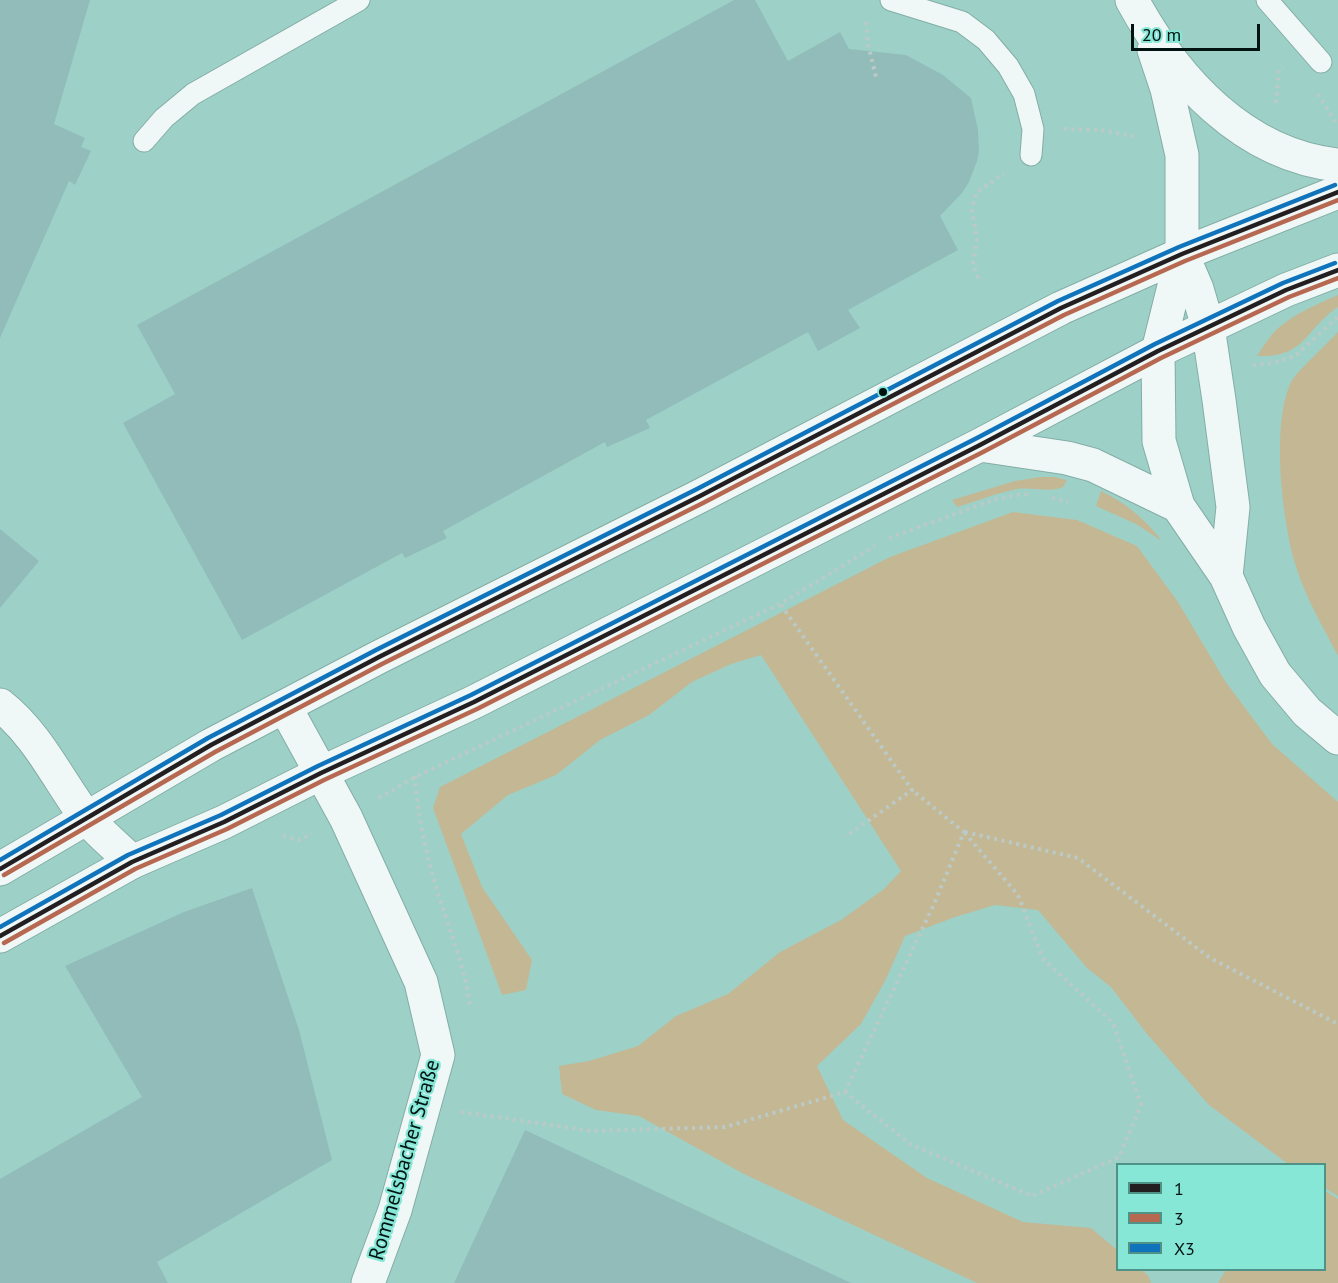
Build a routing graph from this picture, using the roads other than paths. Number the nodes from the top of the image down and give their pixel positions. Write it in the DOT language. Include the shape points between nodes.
graph roads {
  1 [pos="359,0"];
  2 [pos="891,0"];
  3 [pos="1267,0"];
  4 [pos="1139,13"];
  5 [pos="1321,62"];
  6 [pos="144,141"];
  7 [pos="1032,155"];
  8 [pos="1338,165"];
  9 [pos="1338,192"];
  10 [pos="1182,254"];
  11 [pos="1338,270"];
  12 [pos="1208,327"];
  13 [pos="1158,351"];
  14 [pos="980,445"];
  15 [pos="1178,506"];
  16 [pos="1226,576"];
  17 [pos="0,705"];
  18 [pos="285,706"];
  19 [pos="1338,738"];
  20 [pos="321,773"];
  21 [pos="86,817"];
  22 [pos="132,862"];
  23 [pos="0,869"];
  24 [pos="0,936"];
  25 [pos="368,1283"];
  1 -- 6 [label="lane" via="193,94"];
  2 -- 7 [label="lane" via="962,22 986,40 1008,66 1024,94 1033,129"];
  3 -- 5 [label="lane"];
  4 -- 8 [label="main road" via="1175,66 1224,117 1296,157"];
  4 -- 10 [label="main road" via="1167,89 1182,155"];
  9 -- 10 [label="main road"];
  10 -- 12 [label="main road"];
  10 -- 13 [label="main road"];
  10 -- 18 [label="main road" via="1061,308"];
  11 -- 12 [label="main road"];
  12 -- 13 [label="main road"];
  12 -- 16 [label="main road" via="1233,507"];
  13 -- 14 [label="main road"];
  13 -- 15 [label="main road" via="1159,441"];
  14 -- 15 [label="main road" via="1093,465"];
  14 -- 20 [label="main road" via="484,697"];
  15 -- 16 [label="main road"];
  16 -- 19 [label="main road" via="1275,674 1306,712"];
  17 -- 21 [label="main road" via="36,741"];
  18 -- 20 [label="main road, Rommelsbacher Straße"];
  18 -- 21 [label="main road"];
  20 -- 22 [label="main road" via="224,822"];
  20 -- 25 [label="main road, Rommelsbacher Straße" via="346,818 421,982 438,1055 395,1210"];
  21 -- 22 [label="main road"];
  21 -- 23 [label="main road"];
  22 -- 24 [label="main road"];
}
